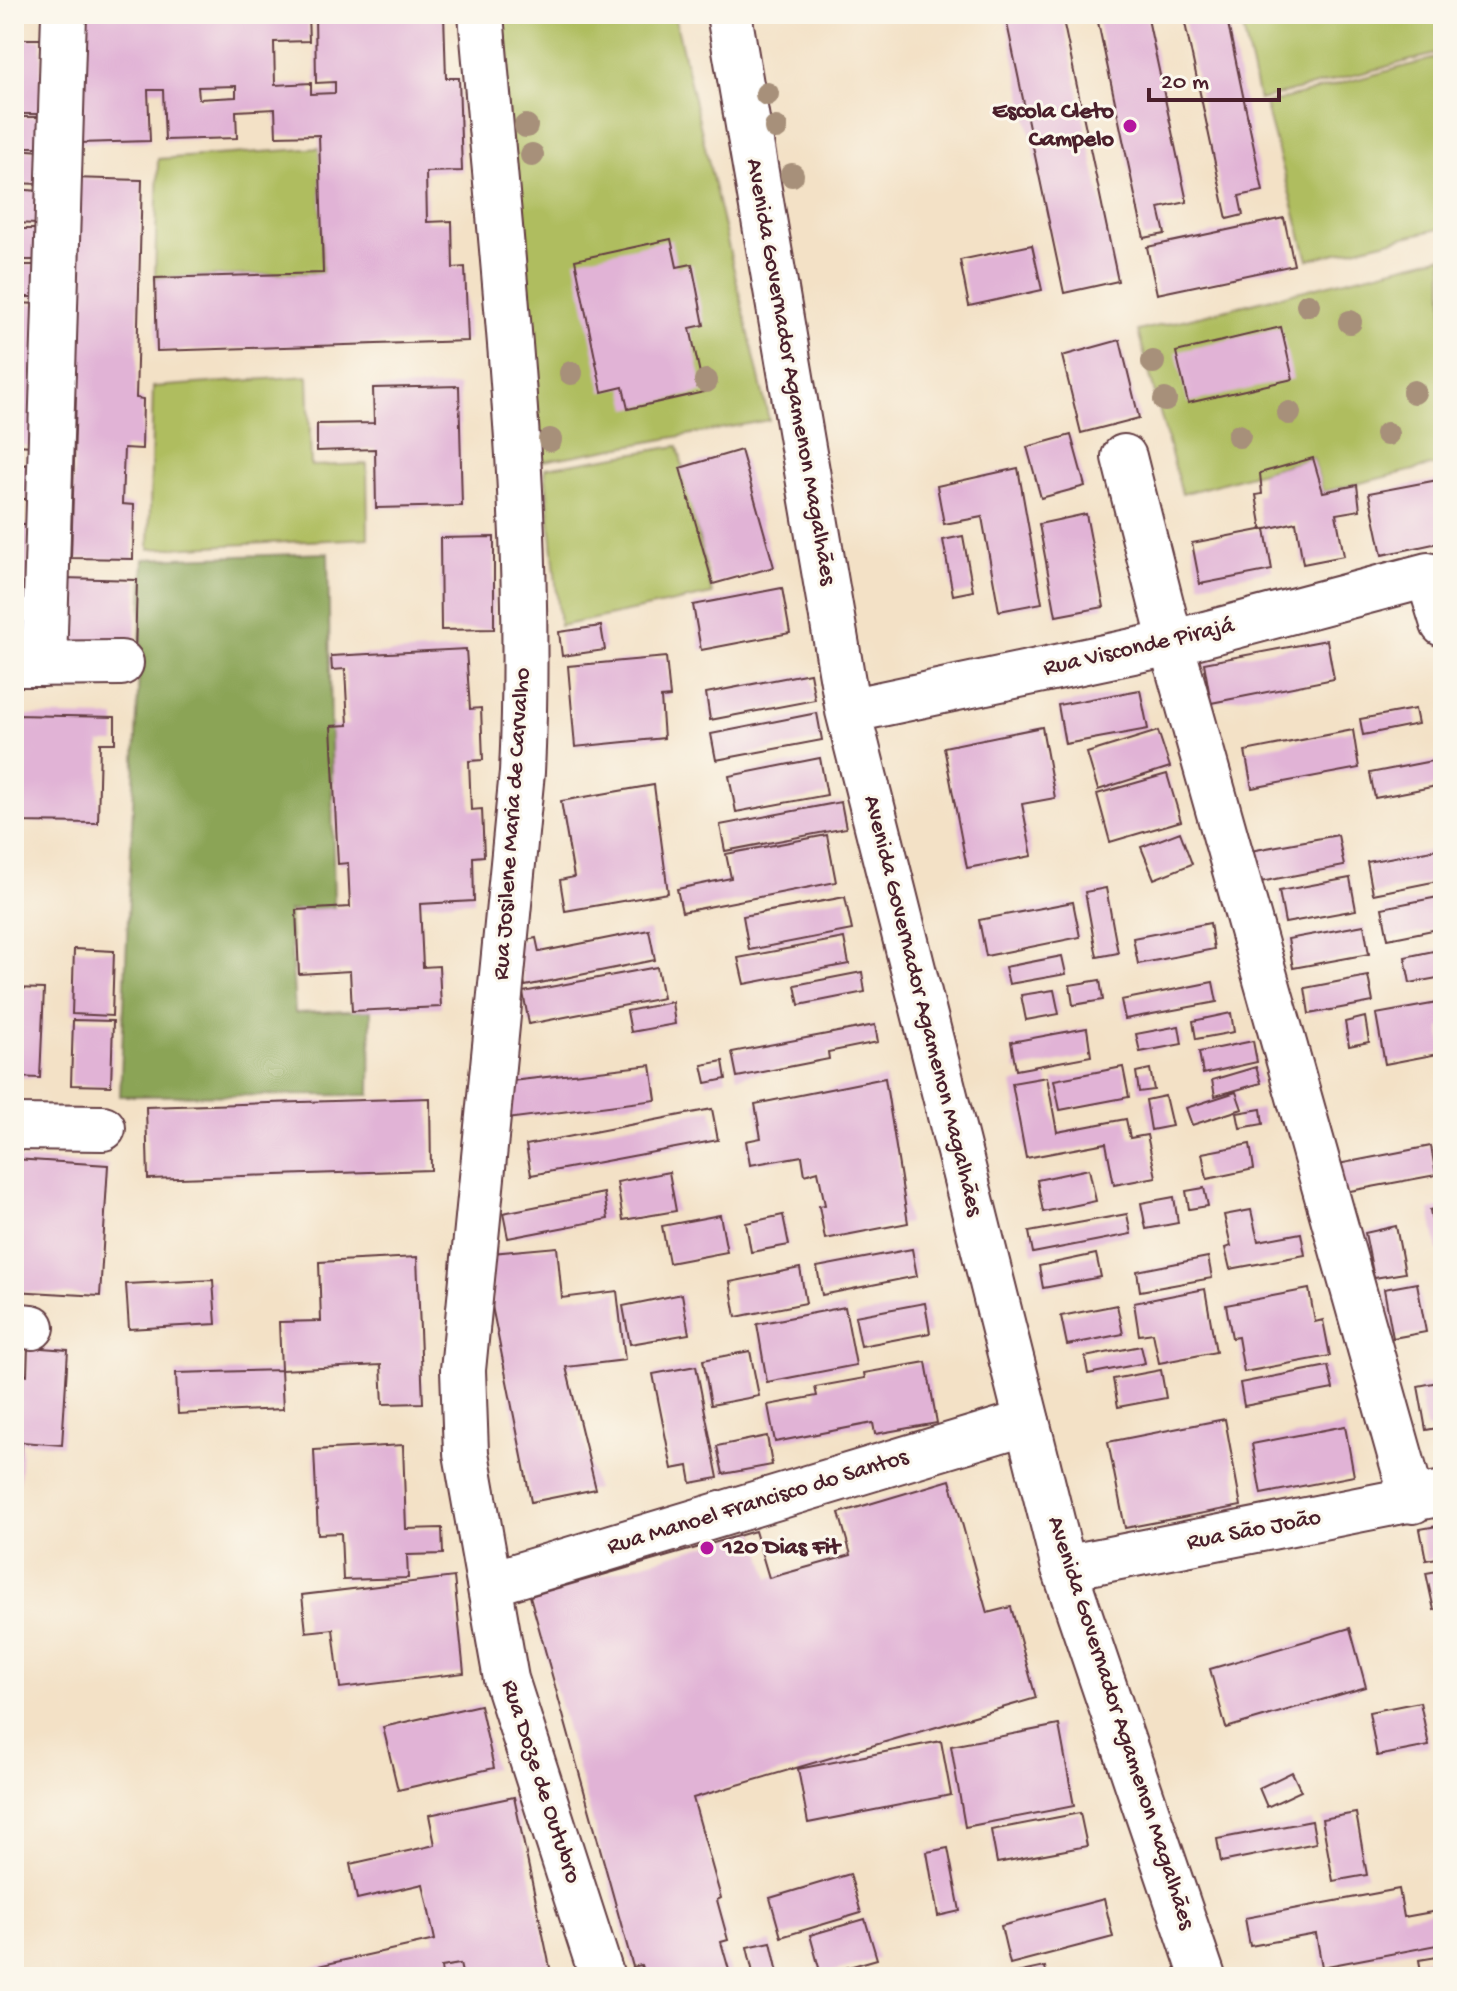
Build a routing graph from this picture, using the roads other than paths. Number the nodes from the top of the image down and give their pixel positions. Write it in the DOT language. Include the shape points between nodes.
graph roads {
  1 [pos="64,14"];
  2 [pos="481,14"];
  3 [pos="729,14"];
  4 [pos="1124,457"];
  5 [pos="1436,573"];
  6 [pos="1443,624"];
  7 [pos="1171,643"];
  8 [pos="121,663"];
  9 [pos="29,664"];
  10 [pos="848,711"];
  11 [pos="14,1127"];
  12 [pos="103,1128"];
  13 [pos="1027,1422"];
  14 [pos="1428,1497"];
  15 [pos="1064,1568"];
  16 [pos="489,1584"];
  17 [pos="602,1977"];
  18 [pos="1203,1977"];
  1 -- 9 [label="street"];
  2 -- 16 [label="street, Rua Josilene Maria de Carvalho" via="511,347 525,623 522,772 463,1370 466,1453"];
  3 -- 10 [label="street, Avenida Governador Agamenon Magalhães"];
  4 -- 7 [label="street"];
  5 -- 6 [label="street"];
  5 -- 7 [label="street, Rua Visconde Pirajá"];
  7 -- 10 [label="street, Rua Visconde Pirajá"];
  7 -- 14 [label="street"];
  8 -- 9 [label="street"];
  10 -- 13 [label="street, Avenida Governador Agamenon Magalhães"];
  11 -- 12 [label="street"];
  13 -- 15 [label="street, Avenida Governador Agamenon Magalhães"];
  13 -- 16 [label="street, Rua Manoel Francisco do Santos"];
  14 -- 15 [label="street, Rua São João"];
  15 -- 18 [label="street, Avenida Governador Agamenon Magalhães"];
  16 -- 17 [label="street, Rua Doze de Outubro" via="506,1679"];
}
